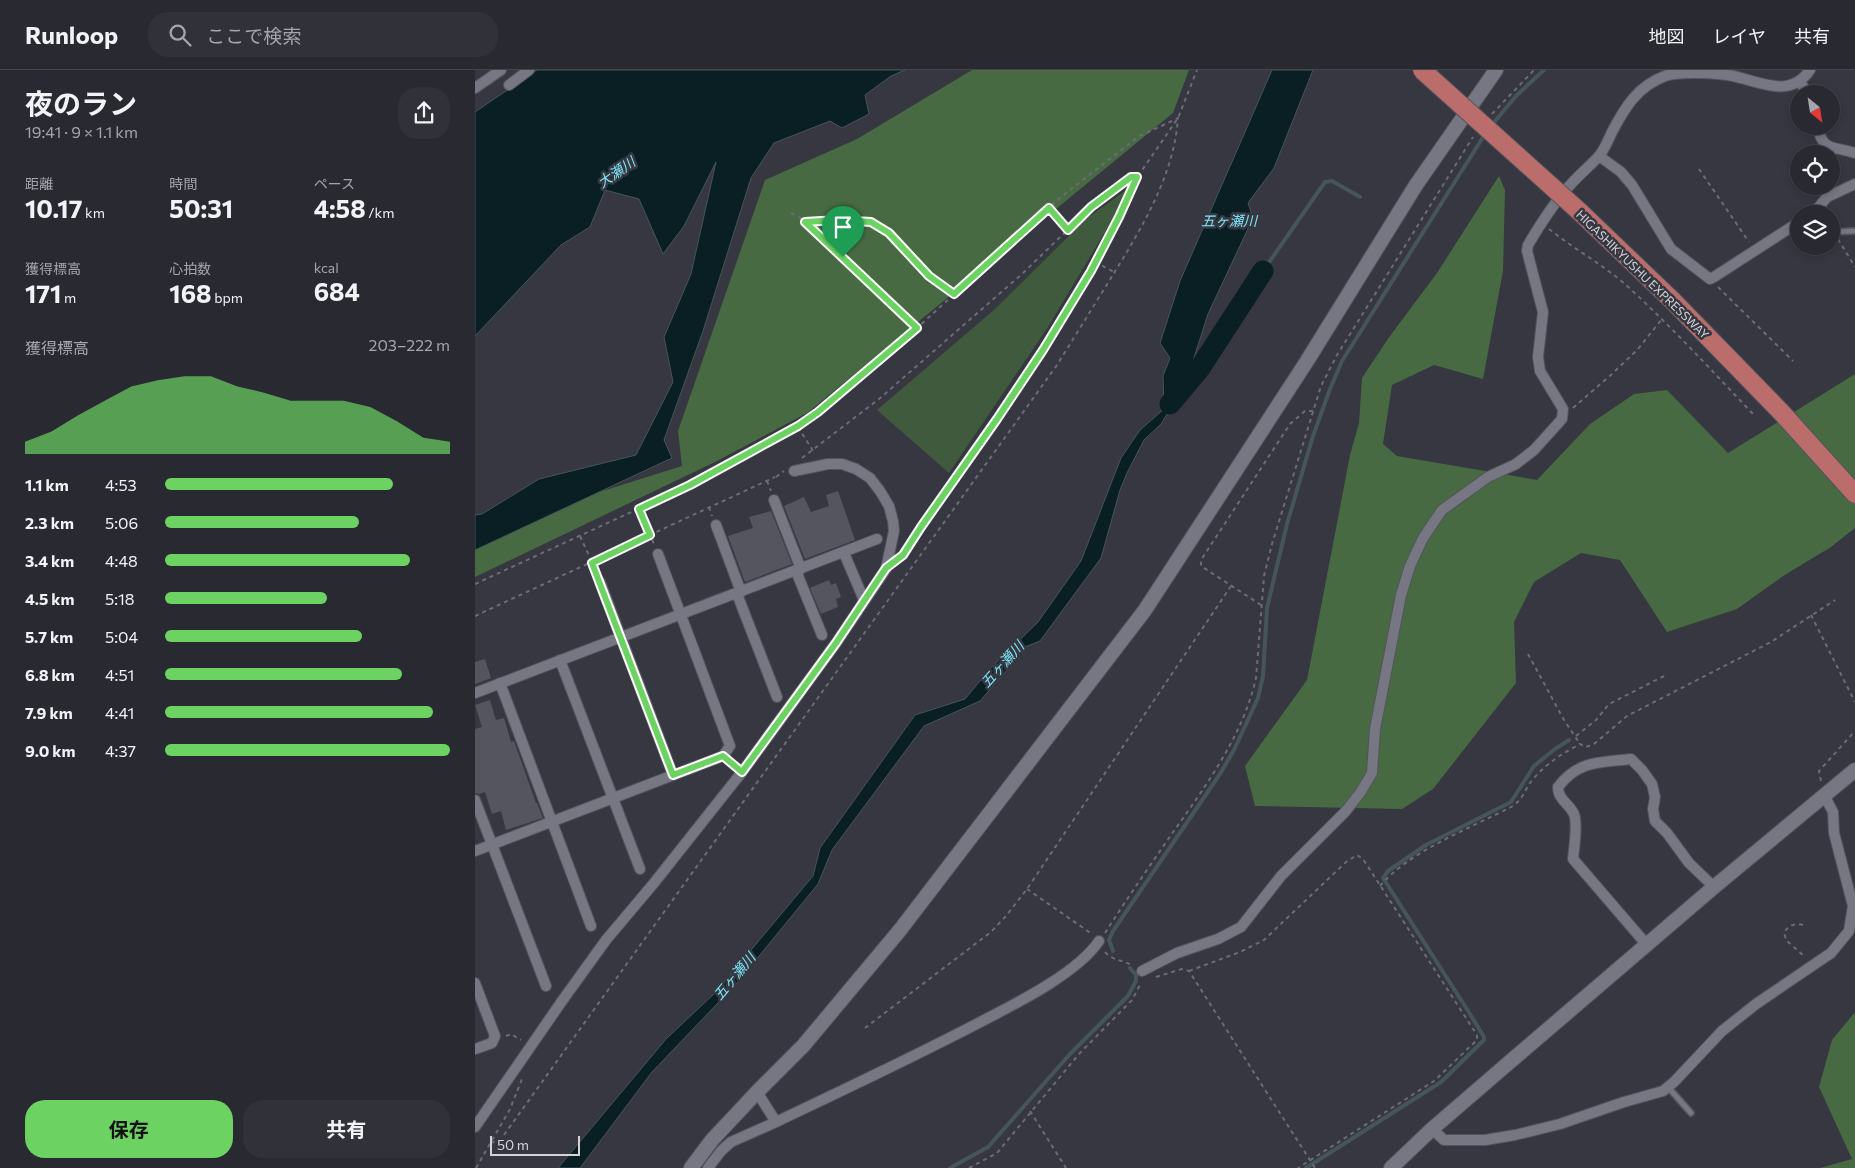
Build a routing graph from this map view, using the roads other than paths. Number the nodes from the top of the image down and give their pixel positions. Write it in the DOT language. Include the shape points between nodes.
graph roads {
  1 [pos="501,70"];
  2 [pos="529,70"];
  3 [pos="1422,70"];
  4 [pos="1496,70"];
  5 [pos="1716,70"];
  6 [pos="1810,70"];
  7 [pos="1693,74"];
  8 [pos="1800,81"];
  9 [pos="1802,85"];
  10 [pos="509,86"];
  11 [pos="475,88"];
  12 [pos="1819,135"];
  13 [pos="1855,154"];
  14 [pos="1599,156"];
  15 [pos="1855,184"];
  16 [pos="1820,205"];
  17 [pos="1790,228"];
  18 [pos="1853,231"];
  19 [pos="1840,232"];
  20 [pos="794,466"];
  21 [pos="1854,491"];
  22 [pos="774,500"];
  23 [pos="716,525"];
  24 [pos="877,539"];
  25 [pos="844,553"];
  26 [pos="658,554"];
  27 [pos="799,570"];
  28 [pos="601,582"];
  29 [pos="739,593"];
  30 [pos="864,600"];
  31 [pos="681,615"];
  32 [pos="822,635"];
  33 [pos="621,638"];
  34 [pos="560,660"];
  35 [pos="500,683"];
  36 [pos="475,693"];
  37 [pos="777,697"];
  38 [pos="1855,770"];
  39 [pos="673,775"];
  40 [pos="1824,795"];
  41 [pos="613,798"];
  42 [pos="475,800"];
  43 [pos="552,822"];
  44 [pos="492,844"];
  45 [pos="475,851"];
  46 [pos="640,868"];
  47 [pos="1714,887"];
  48 [pos="591,926"];
  49 [pos="1099,941"];
  50 [pos="1647,945"];
  51 [pos="1142,971"];
  52 [pos="475,983"];
  53 [pos="546,986"];
  54 [pos="475,1049"];
  55 [pos="1668,1087"];
  56 [pos="757,1092"];
  57 [pos="1691,1113"];
  58 [pos="776,1122"];
  59 [pos="475,1126"];
  60 [pos="1432,1129"];
  61 [pos="691,1168"];
  62 [pos="708,1168"];
  63 [pos="1391,1168"];
  1 -- 11 [label="street"];
  2 -- 10 [label="street"];
  3 -- 21 [label="highway, HIGASHIKYUSHU EXPRESSWAY, bridge" via="1580,212 1673,301"];
  4 -- 56 [label="street" via="1416,185 1302,370 1145,610 900,930 803,1046"];
  5 -- 7 [label="street"];
  6 -- 8 [label="street"];
  7 -- 8 [label="street" via="1732,76 1772,87"];
  7 -- 14 [label="street" via="1666,75 1642,88 1622,112"];
  8 -- 9 [label="street"];
  12 -- 13 [label="street" via="1821,142 1828,146"];
  14 -- 17 [label="street" via="1621,172 1632,185 1671,249 1710,278"];
  14 -- 51 [label="street" via="1571,183 1542,222 1527,251 1543,312 1538,358 1541,371 1563,409 1562,419 1516,464 1488,477 1442,510 1423,538 1401,595 1375,728 1372,773 1345,812 1281,876 1241,928 1218,940 1177,953"];
  15 -- 16 [label="street" via="1827,197"];
  18 -- 19 [label="lane"];
  20 -- 30 [label="street" via="841,464 856,470 869,478 889,506 894,531 886,568"];
  22 -- 27 [label="street"];
  23 -- 29 [label="street"];
  24 -- 25 [label="street"];
  25 -- 27 [label="street"];
  25 -- 30 [label="street"];
  26 -- 31 [label="street"];
  27 -- 29 [label="street"];
  27 -- 32 [label="street"];
  28 -- 33 [label="street"];
  29 -- 31 [label="street"];
  29 -- 37 [label="street"];
  30 -- 59 [label="street" via="742,772 606,940"];
  31 -- 33 [label="street"];
  31 -- 39 [label="street" via="730,746 723,756"];
  33 -- 34 [label="street"];
  33 -- 39 [label="street"];
  34 -- 35 [label="street"];
  34 -- 41 [label="street"];
  35 -- 36 [label="street"];
  35 -- 43 [label="street"];
  38 -- 40 [label="street"];
  39 -- 41 [label="street"];
  40 -- 47 [label="street"];
  40 -- 55 [label="street" via="1833,812 1834,833 1853,906 1849,931 1831,954 1755,1004 1722,1031"];
  41 -- 43 [label="street"];
  41 -- 46 [label="street"];
  42 -- 44 [label="street"];
  43 -- 44 [label="street"];
  43 -- 48 [label="street"];
  44 -- 45 [label="street"];
  44 -- 53 [label="street"];
  47 -- 50 [label="street"];
  47 -- 50 [label="street" via="1655,821 1652,784 1631,760 1589,764 1567,775 1558,787 1558,794 1574,815 1573,859"];
  49 -- 58 [label="street" via="1073,966 1031,996 929,1050"];
  50 -- 60 [label="street"];
  52 -- 54 [label="street" via="495,1036 492,1043"];
  55 -- 57 [label="lane"];
  55 -- 60 [label="street" via="1560,1124 1515,1135 1485,1140 1444,1140"];
  56 -- 58 [label="street"];
  56 -- 61 [label="street" via="712,1140"];
  58 -- 62 [label="street" via="731,1142"];
  60 -- 63 [label="street"];
}
